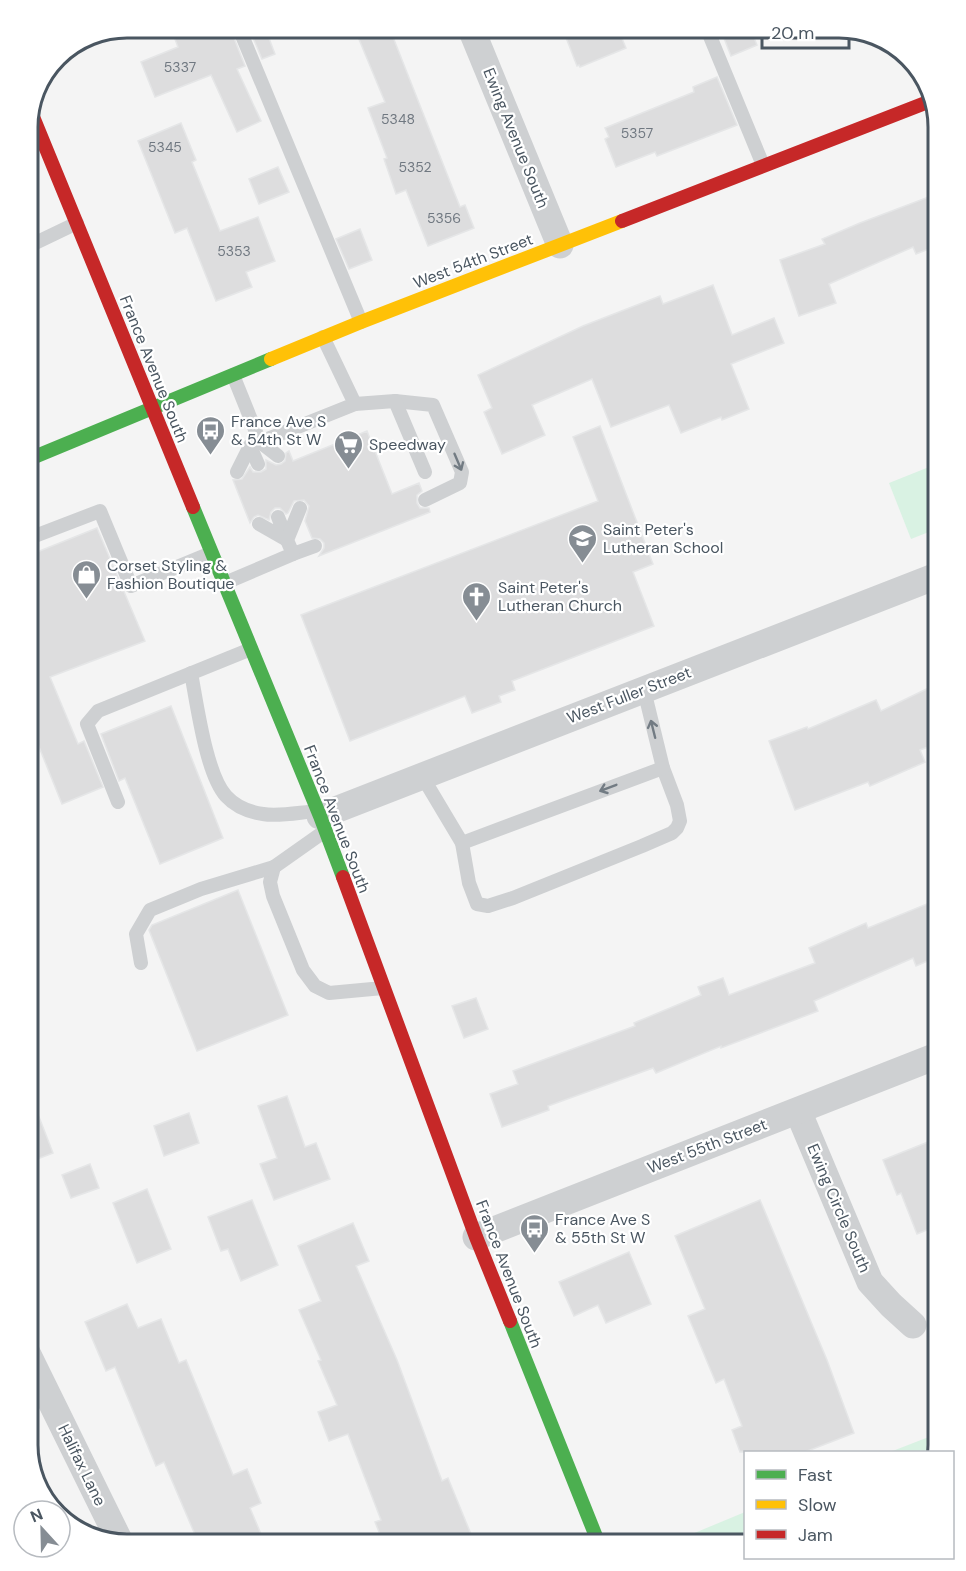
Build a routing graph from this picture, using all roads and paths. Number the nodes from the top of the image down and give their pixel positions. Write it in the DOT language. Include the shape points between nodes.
graph roads {
  1 [pos="243,38"];
  2 [pos="475,38"];
  3 [pos="711,38"];
  4 [pos="925,103"];
  5 [pos="38,129"];
  6 [pos="763,165"];
  7 [pos="77,223"];
  8 [pos="38,242"];
  9 [pos="560,245"];
  10 [pos="361,322"];
  11 [pos="323,338"];
  12 [pos="233,375"];
  13 [pos="395,401"];
  14 [pos="355,404"];
  15 [pos="153,409"];
  16 [pos="255,444"];
  17 [pos="38,456"];
  18 [pos="278,456"];
  19 [pos="258,464"];
  20 [pos="237,472"];
  21 [pos="425,472"];
  22 [pos="425,500"];
  23 [pos="300,508"];
  24 [pos="278,517"];
  25 [pos="259,524"];
  26 [pos="38,535"];
  27 [pos="287,540"];
  28 [pos="315,546"];
  29 [pos="211,553"];
  30 [pos="293,554"];
  31 [pos="928,579"];
  32 [pos="223,583"];
  33 [pos="251,649"];
  34 [pos="191,673"];
  35 [pos="644,690"];
  36 [pos="663,768"];
  37 [pos="422,776"];
  38 [pos="118,802"];
  39 [pos="321,819"];
  40 [pos="462,843"];
  41 [pos="274,867"];
  42 [pos="141,963"];
  43 [pos="383,988"];
  44 [pos="928,1059"];
  45 [pos="798,1111"];
  46 [pos="476,1237"];
  47 [pos="913,1325"];
  48 [pos="38,1375"];
  49 [pos="115,1533"];
  50 [pos="595,1534"];
  1 -- 10 [label="lane"];
  2 -- 9 [label="street, Ewing Avenue South"];
  3 -- 6 [label="lane"];
  4 -- 6 [label="main road, West 54th Street"];
  5 -- 7 [label="main road, France Avenue South"];
  6 -- 9 [label="main road, West 54th Street"];
  7 -- 8 [label="lane"];
  7 -- 15 [label="main road, France Avenue South"];
  9 -- 10 [label="main road, West 54th Street"];
  10 -- 11 [label="main road, West 54th Street"];
  11 -- 12 [label="main road, West 54th Street"];
  11 -- 14 [label="lane"];
  12 -- 15 [label="main road, West 54th Street"];
  12 -- 16 [label="lane"];
  13 -- 14 [label="lane"];
  13 -- 21 [label="lane"];
  13 -- 22 [label="lane, one-way" via="434,405 462,472 460,483"];
  14 -- 16 [label="lane"];
  15 -- 17 [label="main road, West 54th Street"];
  15 -- 29 [label="main road, France Avenue South"];
  16 -- 18 [label="lane"];
  16 -- 19 [label="lane"];
  16 -- 20 [label="lane"];
  23 -- 27 [label="lane"];
  24 -- 27 [label="lane"];
  25 -- 27 [label="lane"];
  26 -- 29 [label="lane" via="100,511 131,586"];
  27 -- 30 [label="lane"];
  28 -- 30 [label="lane"];
  29 -- 32 [label="main road, France Avenue South"];
  30 -- 32 [label="lane"];
  31 -- 35 [label="street, West Fuller Street"];
  32 -- 33 [label="main road, France Avenue South"];
  33 -- 34 [label="lane"];
  33 -- 39 [label="main road, France Avenue South"];
  34 -- 38 [label="lane" via="98,711 87,724"];
  34 -- 39 [label="lane" via="203,739 224,794 233,803 264,814"];
  36 -- 35 [label="lane, one-way"];
  35 -- 37 [label="street, West Fuller Street"];
  36 -- 40 [label="lane, one-way"];
  36 -- 40 [label="lane" via="680,821 672,833 513,898 488,906 477,904"];
  37 -- 39 [label="street, West Fuller Street"];
  37 -- 40 [label="lane"];
  39 -- 41 [label="lane"];
  39 -- 43 [label="main road, France Avenue South"];
  41 -- 42 [label="lane" via="201,889 150,910 136,934"];
  41 -- 43 [label="lane" via="270,882 273,896 303,970 315,986 329,993"];
  43 -- 46 [label="main road, France Avenue South"];
  44 -- 45 [label="street, West 55th Street"];
  45 -- 46 [label="street, West 55th Street"];
  45 -- 47 [label="street, Ewing Circle South" via="870,1282"];
  46 -- 50 [label="main road, France Avenue South"];
  48 -- 49 [label="street, Halifax Lane"];
}
